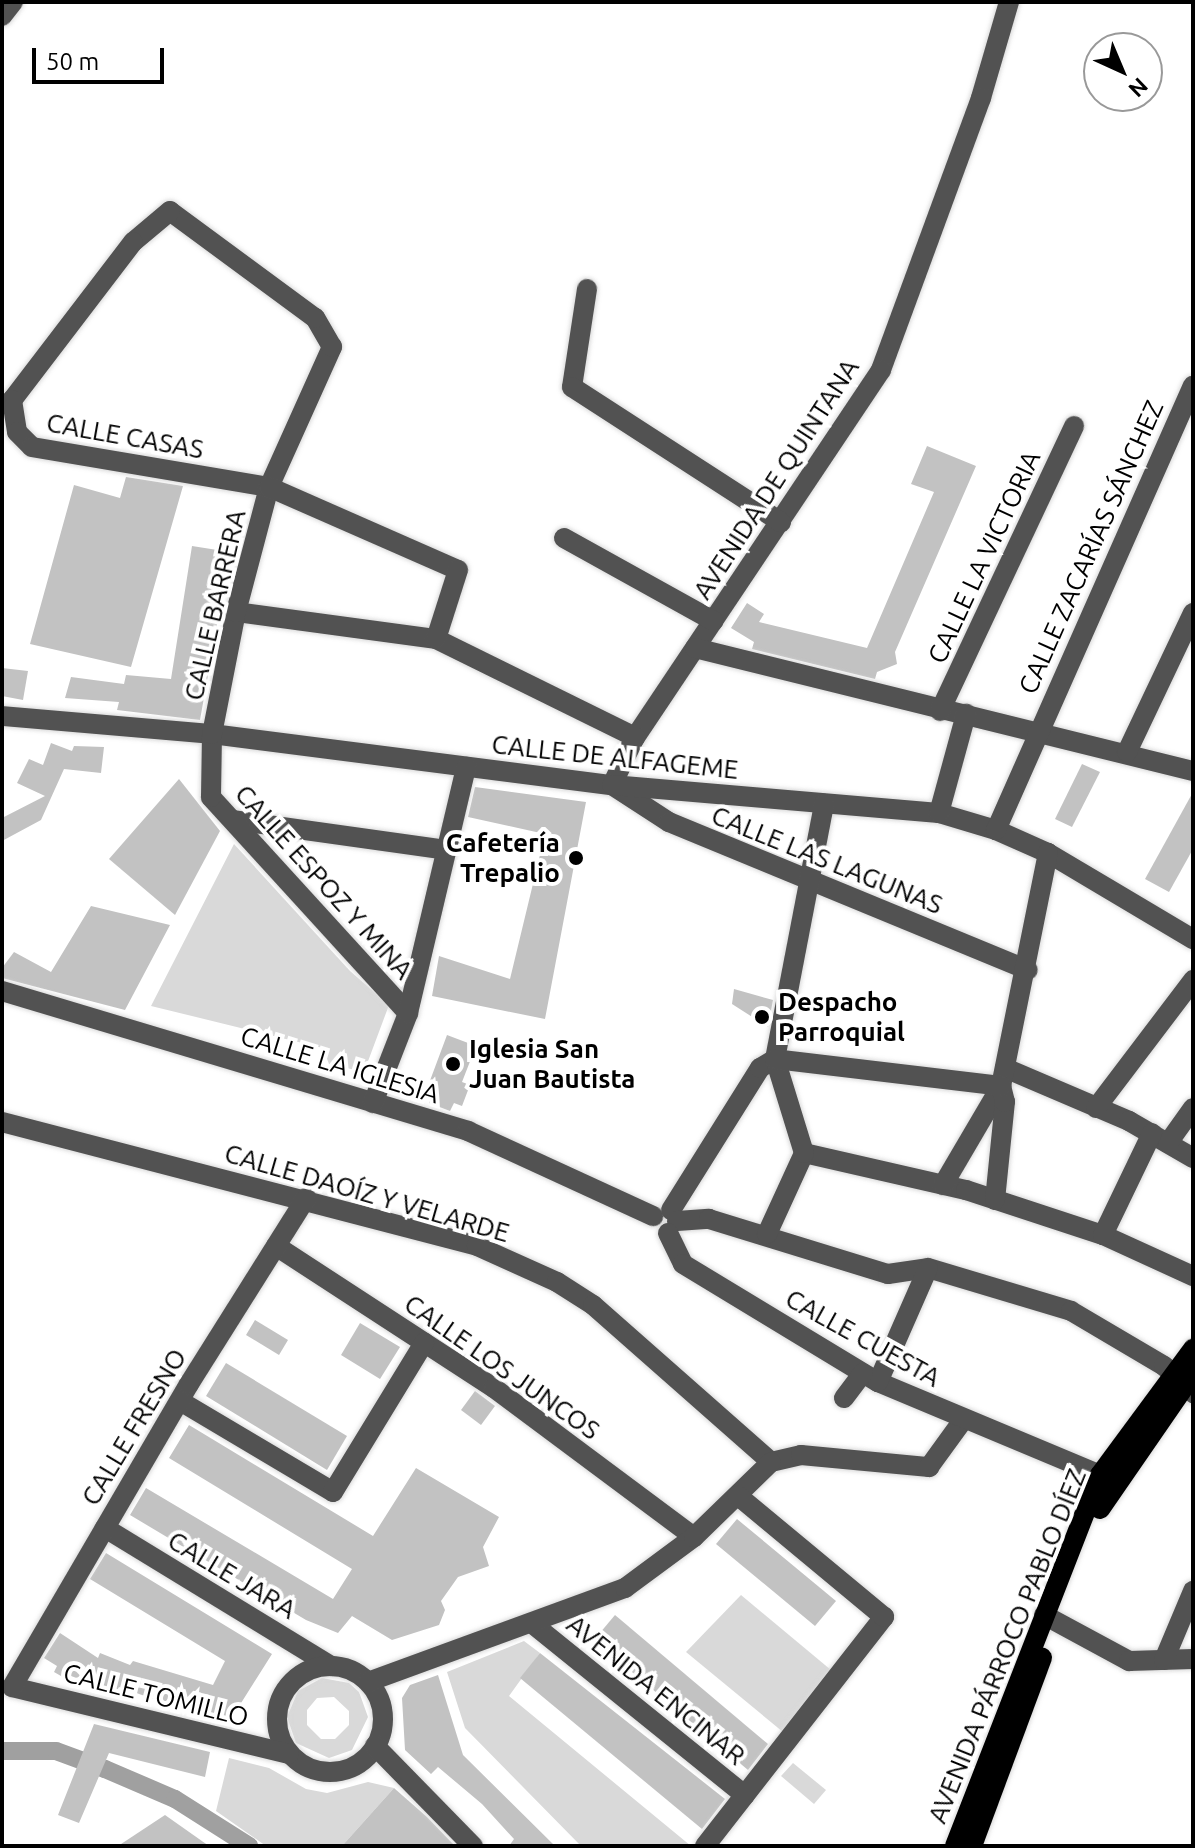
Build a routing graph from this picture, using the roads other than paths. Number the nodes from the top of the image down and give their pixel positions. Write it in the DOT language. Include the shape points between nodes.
graph roads {
  1 [pos="13,2"];
  2 [pos="1009,2"];
  3 [pos="2,16"];
  4 [pos="170,211"];
  5 [pos="587,289"];
  6 [pos="1193,386"];
  7 [pos="1074,426"];
  8 [pos="269,487"];
  9 [pos="781,522"];
  10 [pos="564,538"];
  11 [pos="236,612"];
  12 [pos="1193,613"];
  13 [pos="714,621"];
  14 [pos="436,639"];
  15 [pos="695,648"];
  16 [pos="940,711"];
  17 [pos="966,714"];
  18 [pos="2,716"];
  19 [pos="1037,730"];
  20 [pos="212,734"];
  21 [pos="635,737"];
  22 [pos="1127,752"];
  23 [pos="466,767"];
  24 [pos="1193,771"];
  25 [pos="612,785"];
  26 [pos="824,804"];
  27 [pos="939,813"];
  28 [pos="233,820"];
  29 [pos="996,830"];
  30 [pos="447,850"];
  31 [pos="1048,853"];
  32 [pos="808,882"];
  33 [pos="1193,939"];
  34 [pos="1028,970"];
  35 [pos="1193,980"];
  36 [pos="2,991"];
  37 [pos="408,1013"];
  38 [pos="775,1059"];
  39 [pos="1003,1077"];
  40 [pos="373,1103"];
  41 [pos="1096,1108"];
  42 [pos="1193,1108"];
  43 [pos="2,1122"];
  44 [pos="1160,1138"];
  45 [pos="804,1153"];
  46 [pos="1193,1158"];
  47 [pos="943,1185"];
  48 [pos="306,1198"];
  49 [pos="995,1200"];
  50 [pos="667,1220"];
  51 [pos="767,1234"];
  52 [pos="1103,1235"];
  53 [pos="276,1246"];
  54 [pos="928,1268"];
  55 [pos="888,1274"];
  56 [pos="1193,1276"];
  57 [pos="916,1294"];
  58 [pos="424,1343"];
  59 [pos="1193,1349"];
  60 [pos="870,1377"];
  61 [pos="1186,1382"];
  62 [pos="844,1398"];
  63 [pos="180,1401"];
  64 [pos="963,1420"];
  65 [pos="771,1462"];
  66 [pos="1100,1475"];
  67 [pos="738,1496"];
  68 [pos="105,1528"];
  69 [pos="694,1537"];
  70 [pos="1080,1555"];
  71 [pos="1193,1591"];
  72 [pos="1050,1619"];
  73 [pos="534,1625"];
  74 [pos="1193,1659"];
  75 [pos="1164,1660"];
  76 [pos="331,1666"];
  77 [pos="368,1682"];
  78 [pos="12,1687"];
  79 [pos="375,1746"];
  80 [pos="289,1754"];
  81 [pos="745,1795"];
  82 [pos="969,1843"];
  83 [pos="473,1846"];
  84 [pos="705,1846"];
  1 -- 3 [label="street"];
  2 -- 9 [label="street, AVENIDA DE QUINTANA" via="981,98 881,370"];
  4 -- 8 [label="street, CALLE BARRERA" via="315,318 332,347"];
  4 -- 8 [label="street, CALLE CASAS" via="133,242 12,400 17,432 32,447"];
  5 -- 9 [label="street" via="572,387"];
  6 -- 19 [label="street, CALLE ZACARÍAS SÁNCHEZ"];
  7 -- 16 [label="street, CALLE LA VICTORIA"];
  8 -- 11 [label="street, CALLE BARRERA"];
  8 -- 14 [label="street, CALLE CASAS" via="458,570"];
  9 -- 13 [label="street, AVENIDA DE QUINTANA"];
  10 -- 13 [label="street"];
  11 -- 14 [label="street"];
  11 -- 20 [label="street, CALLE BARRERA"];
  12 -- 22 [label="street"];
  13 -- 15 [label="street, AVENIDA DE QUINTANA"];
  14 -- 21 [label="street"];
  15 -- 16 [label="street"];
  15 -- 21 [label="street, AVENIDA DE QUINTANA"];
  16 -- 17 [label="street"];
  17 -- 19 [label="street"];
  17 -- 27 [label="street"];
  18 -- 20 [label="street, CALLE DE ALFAGEME"];
  19 -- 22 [label="street"];
  19 -- 29 [label="street, CALLE ZACARÍAS SÁNCHEZ"];
  20 -- 23 [label="street, CALLE DE ALFAGEME"];
  20 -- 28 [label="street, CALLE ESPOZ Y MINA" via="211,797"];
  21 -- 25 [label="street, AVENIDA DE QUINTANA"];
  22 -- 24 [label="street"];
  23 -- 25 [label="street, CALLE DE ALFAGEME"];
  23 -- 30 [label="street"];
  25 -- 26 [label="street, CALLE DE ALFAGEME"];
  25 -- 32 [label="street, CALLE LAS LAGUNAS" via="669,822"];
  26 -- 27 [label="street, CALLE DE ALFAGEME"];
  26 -- 32 [label="street"];
  27 -- 29 [label="street, CALLE DE ALFAGEME"];
  28 -- 30 [label="street"];
  28 -- 37 [label="street, CALLE ESPOZ Y MINA"];
  29 -- 31 [label="street, CALLE DE ALFAGEME"];
  30 -- 37 [label="street"];
  31 -- 33 [label="street, CALLE DE ALFAGEME"];
  31 -- 34 [label="street"];
  32 -- 34 [label="street, CALLE LAS LAGUNAS"];
  32 -- 38 [label="street"];
  34 -- 39 [label="street"];
  35 -- 41 [label="street"];
  36 -- 40 [label="street, CALLE LA IGLESIA"];
  37 -- 40 [label="street"];
  38 -- 39 [label="street"];
  38 -- 45 [label="street"];
  38 -- 50 [label="street" via="760,1068"];
  39 -- 41 [label="street"];
  39 -- 47 [label="street"];
  39 -- 49 [label="street"];
  40 -- 50 [label="street, CALLE LA IGLESIA" via="468,1131"];
  41 -- 44 [label="street"];
  42 -- 44 [label="street"];
  43 -- 48 [label="street, CALLE DAOÍZ Y VELARDE"];
  44 -- 46 [label="street"];
  44 -- 52 [label="street"];
  45 -- 47 [label="street"];
  45 -- 51 [label="street"];
  47 -- 49 [label="street"];
  48 -- 53 [label="street, CALLE FRESNO"];
  48 -- 65 [label="street, CALLE DAOÍZ Y VELARDE" via="477,1246 557,1282 613,1322"];
  49 -- 52 [label="street"];
  50 -- 51 [label="street, CALLE LA IGLESIA" via="709,1219"];
  50 -- 60 [label="street, CALLE CUESTA" via="683,1264"];
  51 -- 55 [label="street, CALLE LA IGLESIA"];
  52 -- 56 [label="street"];
  53 -- 58 [label="street, CALLE LOS JUNCOS"];
  53 -- 63 [label="street, CALLE FRESNO"];
  54 -- 55 [label="street, CALLE LA IGLESIA"];
  54 -- 57 [label="street"];
  54 -- 61 [label="street, CALLE LA IGLESIA" via="1071,1311"];
  55 -- 57 [label="street, CALLE LA IGLESIA"];
  57 -- 60 [label="street"];
  58 -- 63 [label="street" via="333,1492"];
  58 -- 69 [label="street, CALLE LOS JUNCOS"];
  59 -- 61 [label="main road, AVENIDA PÁRROCO PABLO DÍEZ"];
  60 -- 62 [label="street"];
  60 -- 64 [label="street, CALLE CUESTA"];
  61 -- 66 [label="main road, AVENIDA PÁRROCO PABLO DÍEZ"];
  61 -- 70 [label="main road, AVENIDA PÁRROCO PABLO DÍEZ" via="1110,1488"];
  63 -- 68 [label="street, CALLE FRESNO"];
  64 -- 65 [label="street" via="929,1467 801,1455"];
  64 -- 66 [label="street, CALLE CUESTA"];
  65 -- 67 [label="street"];
  66 -- 70 [label="main road" via="1102,1488"];
  66 -- 72 [label="main road, AVENIDA PÁRROCO PABLO DÍEZ"];
  67 -- 69 [label="street"];
  67 -- 81 [label="street" via="884,1617"];
  68 -- 76 [label="street, CALLE JARA"];
  68 -- 78 [label="street, CALLE FRESNO"];
  69 -- 73 [label="street" via="625,1588"];
  70 -- 72 [label="main road, AVENIDA PÁRROCO PABLO DÍEZ"];
  71 -- 75 [label="street"];
  72 -- 75 [label="street" via="1129,1661"];
  72 -- 82 [label="main road, AVENIDA PÁRROCO PABLO DÍEZ"];
  73 -- 77 [label="street"];
  73 -- 81 [label="street, AVENIDA ENCINAR"];
  74 -- 75 [label="street"];
  76 -- 77 [label="street"];
  76 -- 80 [label="street" via="303,1674 283,1694 278,1733"];
  77 -- 79 [label="street" via="382,1713"];
  78 -- 80 [label="street, CALLE TOMILLO"];
  79 -- 80 [label="street" via="351,1768 335,1772 303,1766"];
  79 -- 83 [label="street"];
  81 -- 84 [label="street"];
}
